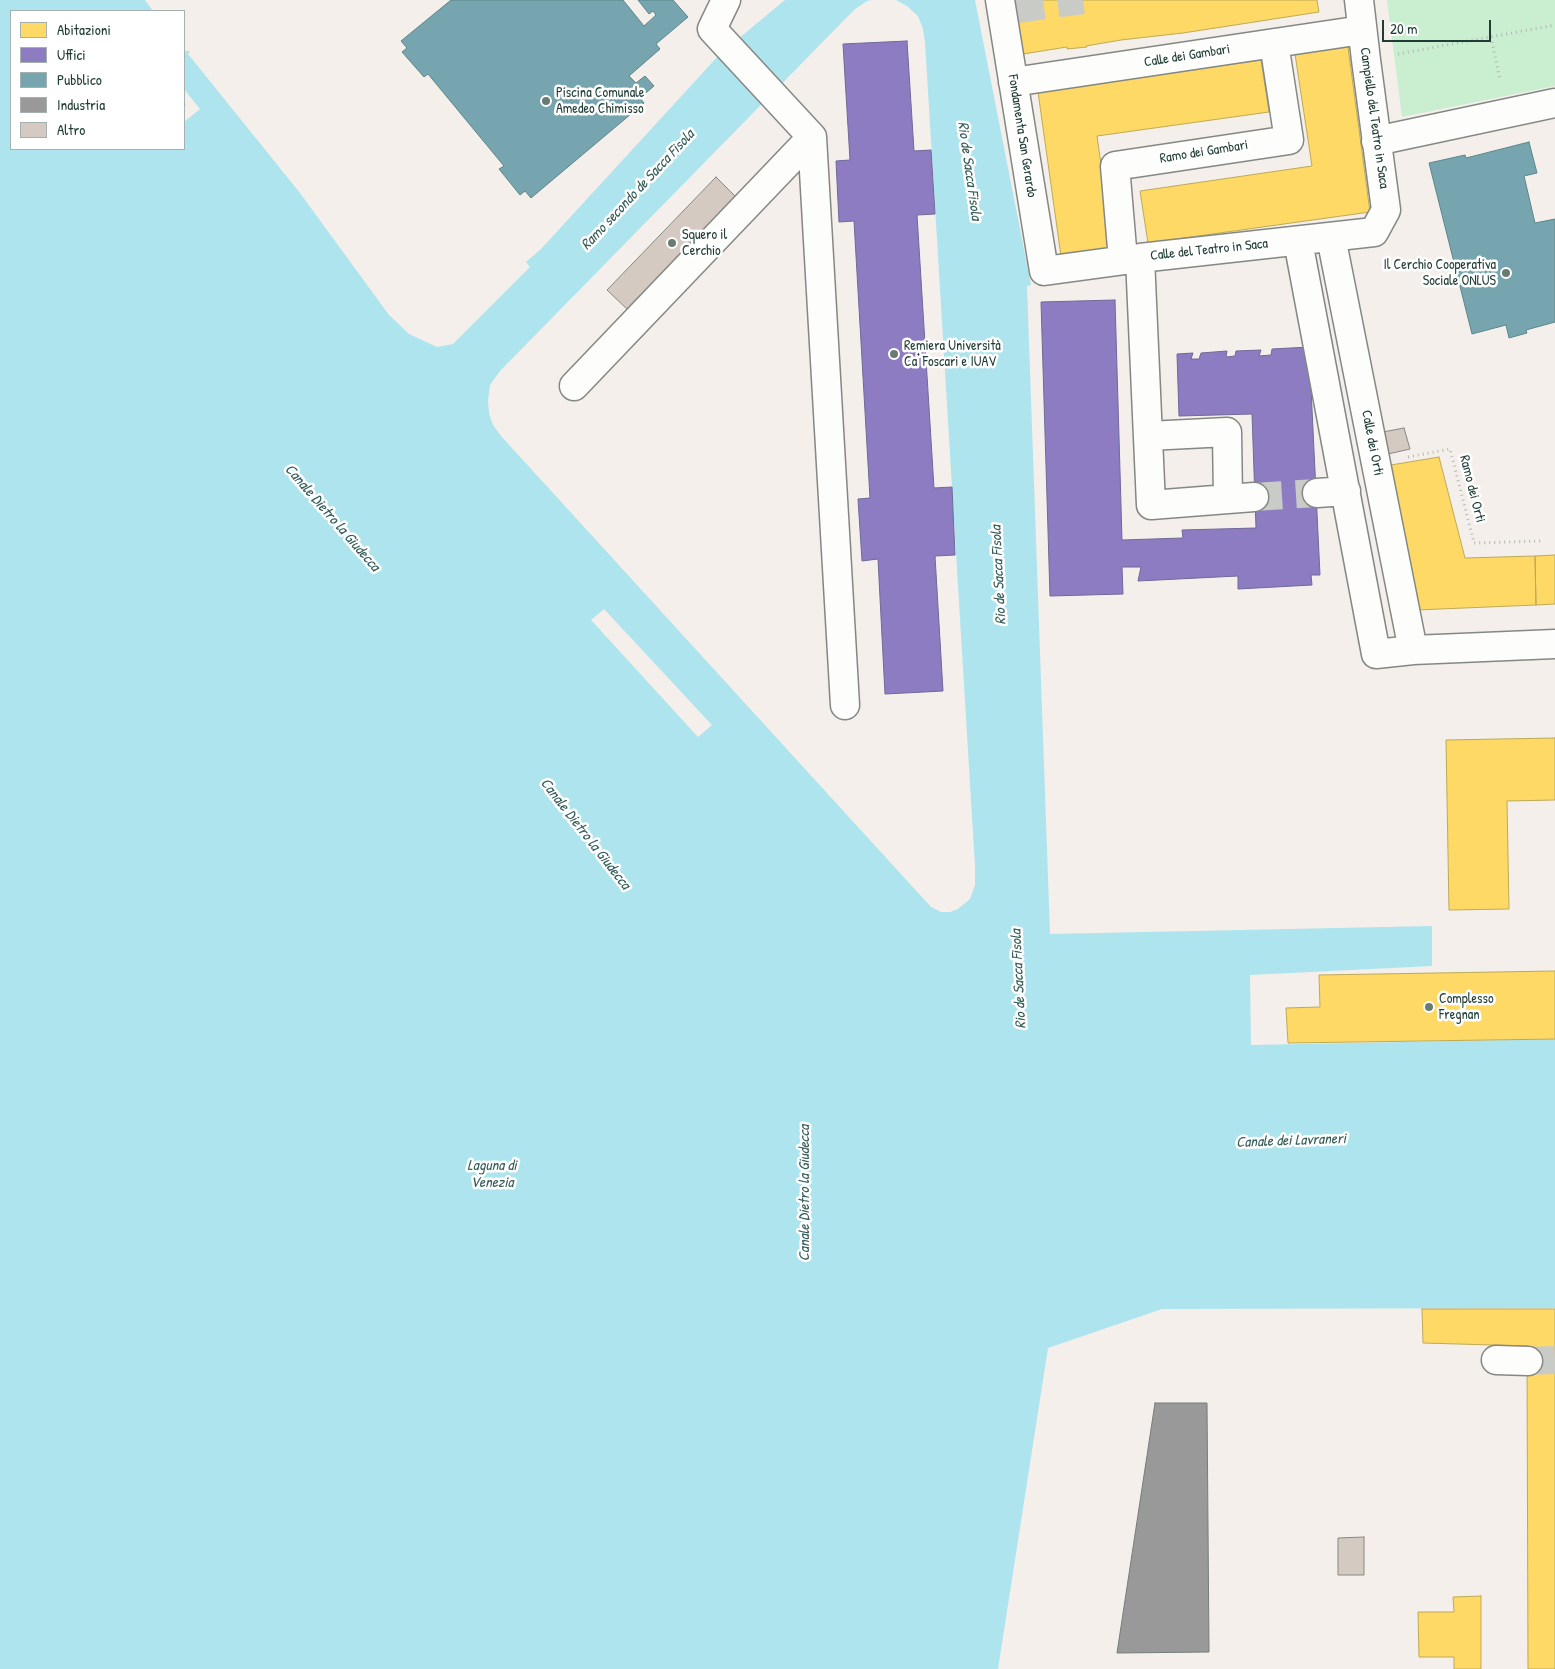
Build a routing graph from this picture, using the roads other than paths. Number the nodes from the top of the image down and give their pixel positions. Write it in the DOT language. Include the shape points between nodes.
graph roads {
  1 [pos="726,0"];
  2 [pos="1359,0"];
  3 [pos="1006,7"];
  4 [pos="1362,30"];
  5 [pos="1274,43"];
  6 [pos="1013,82"];
  7 [pos="1555,103"];
  8 [pos="812,137"];
  9 [pos="1376,141"];
  10 [pos="1374,232"];
  11 [pos="1331,237"];
  12 [pos="1298,241"];
  13 [pos="1131,259"];
  14 [pos="1044,271"];
  15 [pos="574,386"];
  16 [pos="1368,421"];
  17 [pos="1333,427"];
  18 [pos="1148,436"];
  19 [pos="1346,491"];
  20 [pos="1317,493"];
  21 [pos="1555,644"];
  22 [pos="1414,650"];
  23 [pos="846,704"];
  24 [pos="1496,1360"];
  25 [pos="1528,1361"];
  1 -- 8 [label="street" via="712,29"];
  2 -- 4 [label="street, Campiello del Teatro in Saca"];
  3 -- 6 [label="street, Fondamenta San Gerardo"];
  4 -- 5 [label="street, Calle dei Gambari"];
  4 -- 9 [label="street, Campiello del Teatro in Saca"];
  5 -- 6 [label="street, Calle dei Gambari"];
  5 -- 13 [label="street, Ramo dei Gambari" via="1289,140 1115,166"];
  6 -- 14 [label="street, Fondamenta San Gerardo"];
  7 -- 9 [label="street"];
  8 -- 15 [label="street"];
  8 -- 23 [label="street"];
  9 -- 10 [label="street, Campiello del Teatro in Saca" via="1386,210"];
  10 -- 11 [label="street, Calle del Teatro in Saca"];
  11 -- 12 [label="street, Calle del Teatro in Saca"];
  11 -- 16 [label="street, Calle dei Orti"];
  12 -- 13 [label="street, Calle del Teatro in Saca"];
  12 -- 17 [label="street"];
  13 -- 14 [label="street, Calle del Teatro in Saca"];
  13 -- 18 [label="street"];
  16 -- 17 [label="street"];
  16 -- 22 [label="street, Calle dei Orti"];
  17 -- 19 [label="street"];
  18 -- 18 [label="street" via="1151,505 1241,498 1226,432"];
  19 -- 20 [label="street"];
  19 -- 22 [label="street" via="1376,654"];
  21 -- 22 [label="street"];
  24 -- 25 [label="street"];
}
